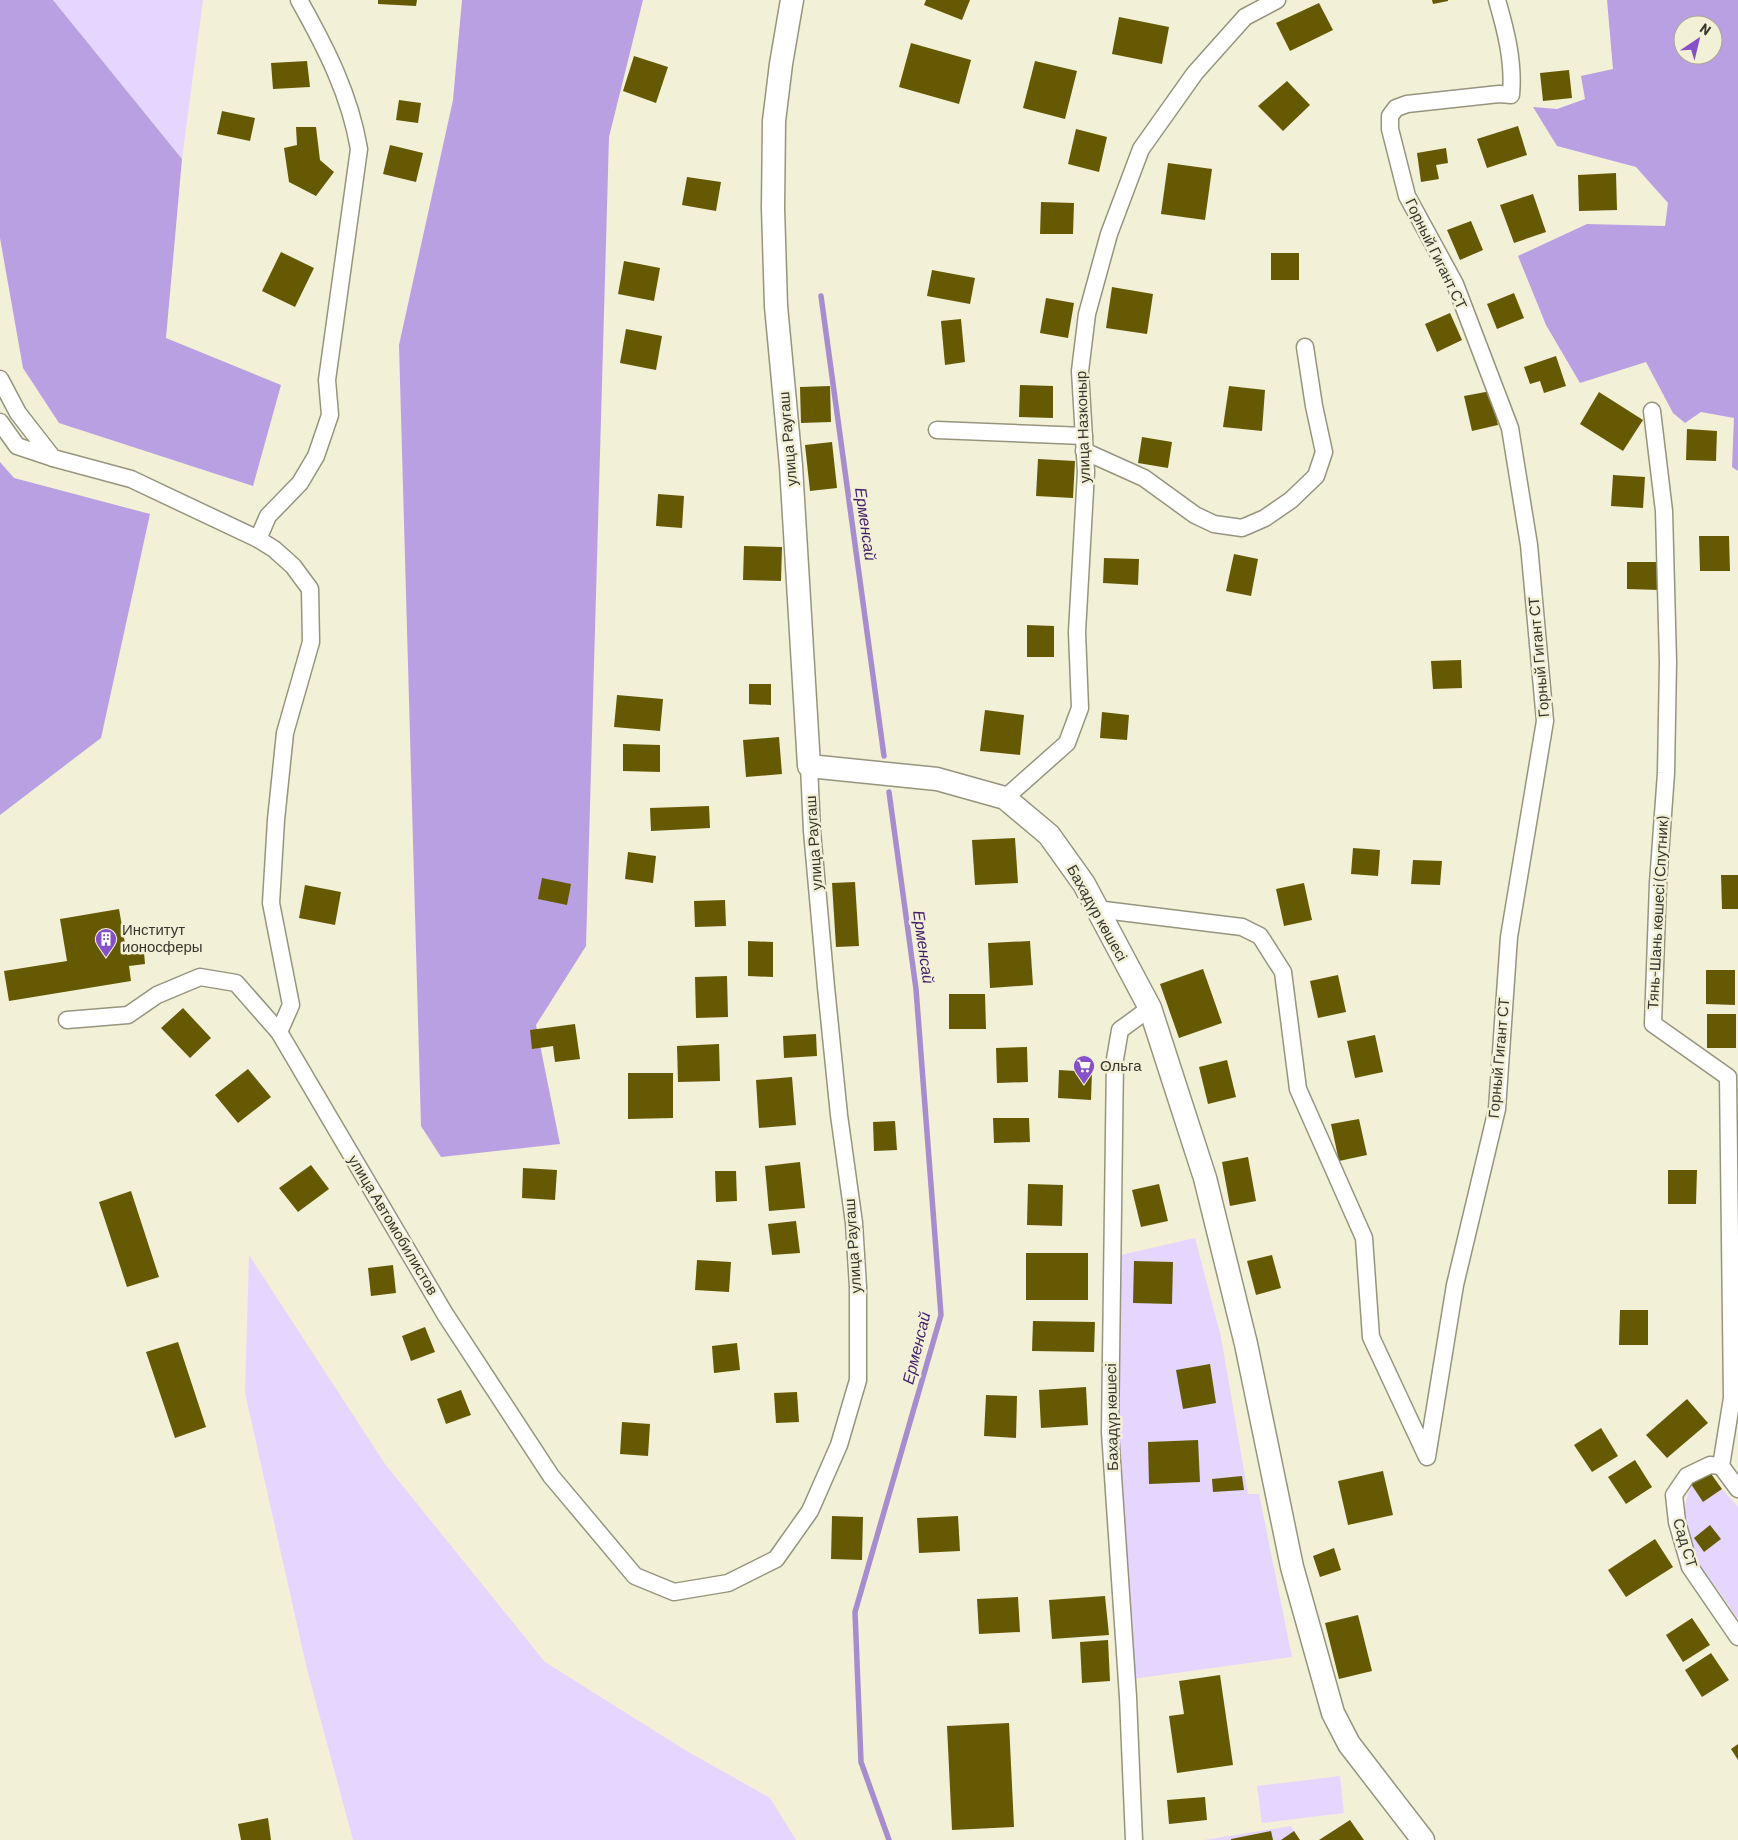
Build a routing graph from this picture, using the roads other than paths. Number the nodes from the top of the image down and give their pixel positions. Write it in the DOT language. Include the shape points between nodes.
graph roads {
  1 [pos="299,0"];
  2 [pos="792,0"];
  3 [pos="1278,0"];
  4 [pos="1497,0"];
  5 [pos="1305,347"];
  6 [pos="0,379"];
  7 [pos="1652,411"];
  8 [pos="0,422"];
  9 [pos="937,430"];
  10 [pos="1084,444"];
  11 [pos="53,458"];
  12 [pos="258,539"];
  13 [pos="809,766"];
  14 [pos="1004,798"];
  15 [pos="1096,909"];
  16 [pos="1150,1008"];
  17 [pos="67,1020"];
  18 [pos="279,1032"];
  19 [pos="1721,1466"];
  20 [pos="1738,1489"];
  21 [pos="674,1592"];
  22 [pos="1738,1637"];
  23 [pos="1134,1840"];
  24 [pos="1422,1840"];
  1 -- 12 [label="street" via="341,83 359,149 327,380 330,415 316,456 300,483 268,516"];
  2 -- 13 [label="street, улица Раугаш" via="774,120 773,208 776,306 791,466"];
  3 -- 10 [label="street, улица Назконыр" via="1245,17 1195,73 1142,149 1109,234 1087,314 1080,371"];
  4 -- 15 [label="street, Горный Гигант СТ" via="1513,76 1511,95 1407,104 1396,108 1390,116 1390,130 1407,196 1455,284 1510,428 1530,544 1545,721 1509,937 1497,1109 1455,1285 1427,1457 1371,1337 1364,1238 1298,1089 1283,972 1260,936 1242,927"];
  5 -- 10 [label="street" via="1324,452 1316,476 1291,500 1265,518 1242,528 1214,524"];
  6 -- 11 [label="street" via="18,413"];
  7 -- 19 [label="street, Тянь-Шань көшесі (Спутник)" via="1664,511 1668,662 1666,773 1652,1024 1728,1077 1732,1398"];
  8 -- 11 [label="street" via="17,446"];
  9 -- 10 [label="street"];
  10 -- 14 [label="street, улица Назконыр" via="1086,472 1077,632 1080,708 1067,743"];
  11 -- 12 [label="street" via="131,479"];
  12 -- 18 [label="street" via="293,566 310,589 311,642 285,732 276,820 271,903 292,1005"];
  13 -- 14 [label="street, Бахадүр көшесі" via="938,779"];
  13 -- 21 [label="street, улица Раугаш" via="826,987 854,1224 858,1380 839,1445 810,1511 776,1559 728,1583"];
  14 -- 15 [label="street, Бахадүр көшесі" via="1049,834 1084,884"];
  15 -- 16 [label="street, Бахадүр көшесі"];
  16 -- 23 [label="street, Бахадүр көшесі" via="1120,1030 1114,1059 1110,1432"];
  16 -- 24 [label="street, Бахадүр көшесі" via="1206,1178 1246,1344 1292,1567 1332,1712 1349,1744"];
  17 -- 18 [label="street, улица Автомобилистов" via="128,1016 157,995 200,978 236,983"];
  18 -- 21 [label="street, улица Автомобилистов" via="445,1314 551,1476 635,1576"];
  19 -- 20 [label="street"];
  19 -- 22 [label="street, Сад СТ" via="1710,1465 1687,1476 1674,1495 1677,1522 1690,1567"];
}
